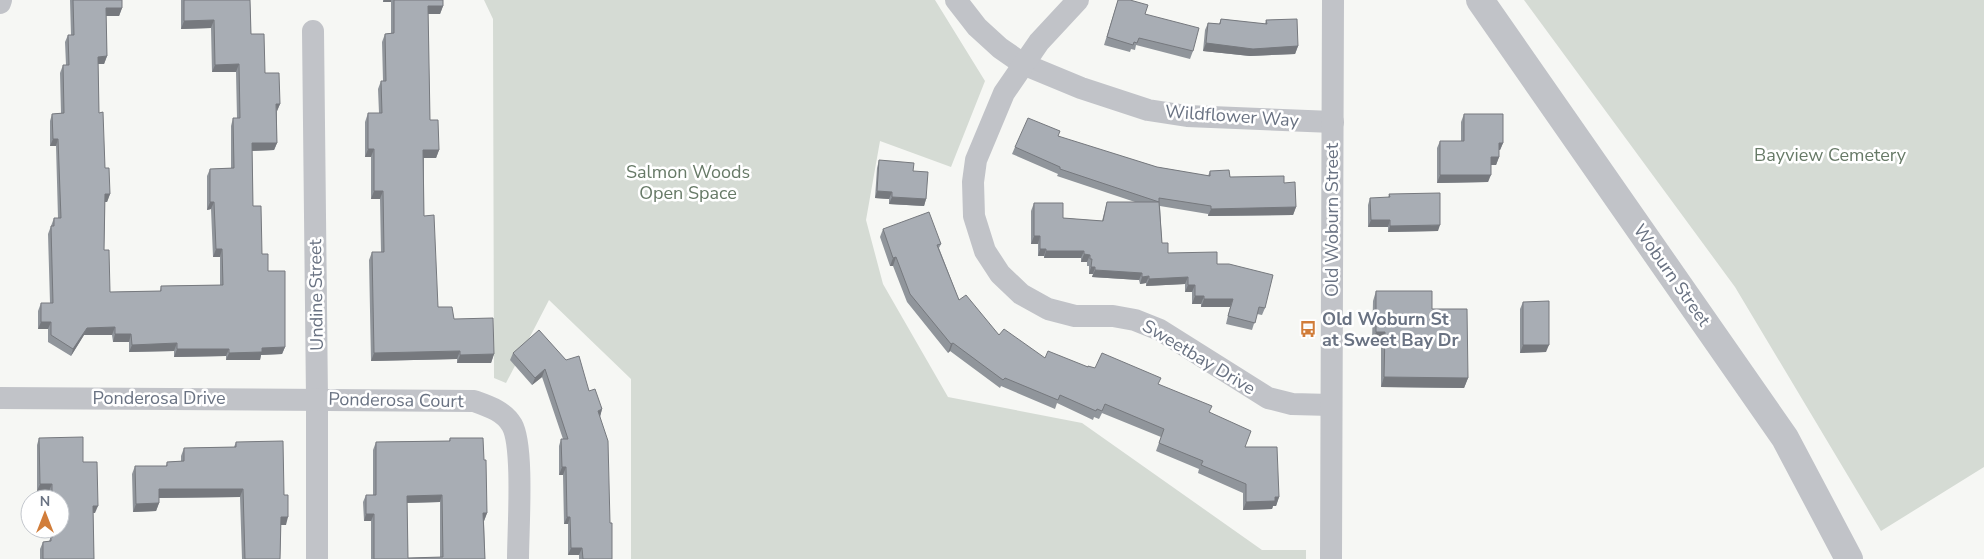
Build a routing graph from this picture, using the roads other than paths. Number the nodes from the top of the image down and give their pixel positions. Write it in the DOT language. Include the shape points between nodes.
graph roads {
  1 [pos="956,0"];
  2 [pos="1078,0"];
  3 [pos="1333,0"];
  4 [pos="1480,0"];
  5 [pos="313,31"];
  6 [pos="1023,64"];
  7 [pos="1332,122"];
  8 [pos="0,398"];
  9 [pos="318,399"];
  10 [pos="1331,405"];
  11 [pos="317,559"];
  12 [pos="518,559"];
  13 [pos="1331,559"];
  14 [pos="1849,559"];
  1 -- 6 [label="street, Wildflower Way" via="977,27"];
  2 -- 6 [label="street, Sweetbay Drive"];
  3 -- 7 [label="street, Old Woburn Street"];
  4 -- 14 [label="street, Woburn Street" via="1785,438"];
  5 -- 9 [label="street, Undine Street"];
  6 -- 7 [label="street, Wildflower Way" via="1148,110 1226,119"];
  6 -- 10 [label="street, Sweetbay Drive" via="1004,93 976,160 973,182 974,216 985,251 1000,274 1021,294 1048,309 1075,316 1114,316 1160,330 1268,398 1292,404"];
  7 -- 10 [label="street, Old Woburn Street"];
  8 -- 9 [label="street, Ponderosa Drive"];
  9 -- 11 [label="street, Undine Street"];
  9 -- 12 [label="street, Ponderosa Court" via="474,401 496,409 512,425 518,446"];
  10 -- 13 [label="street, Old Woburn Street"];
}
